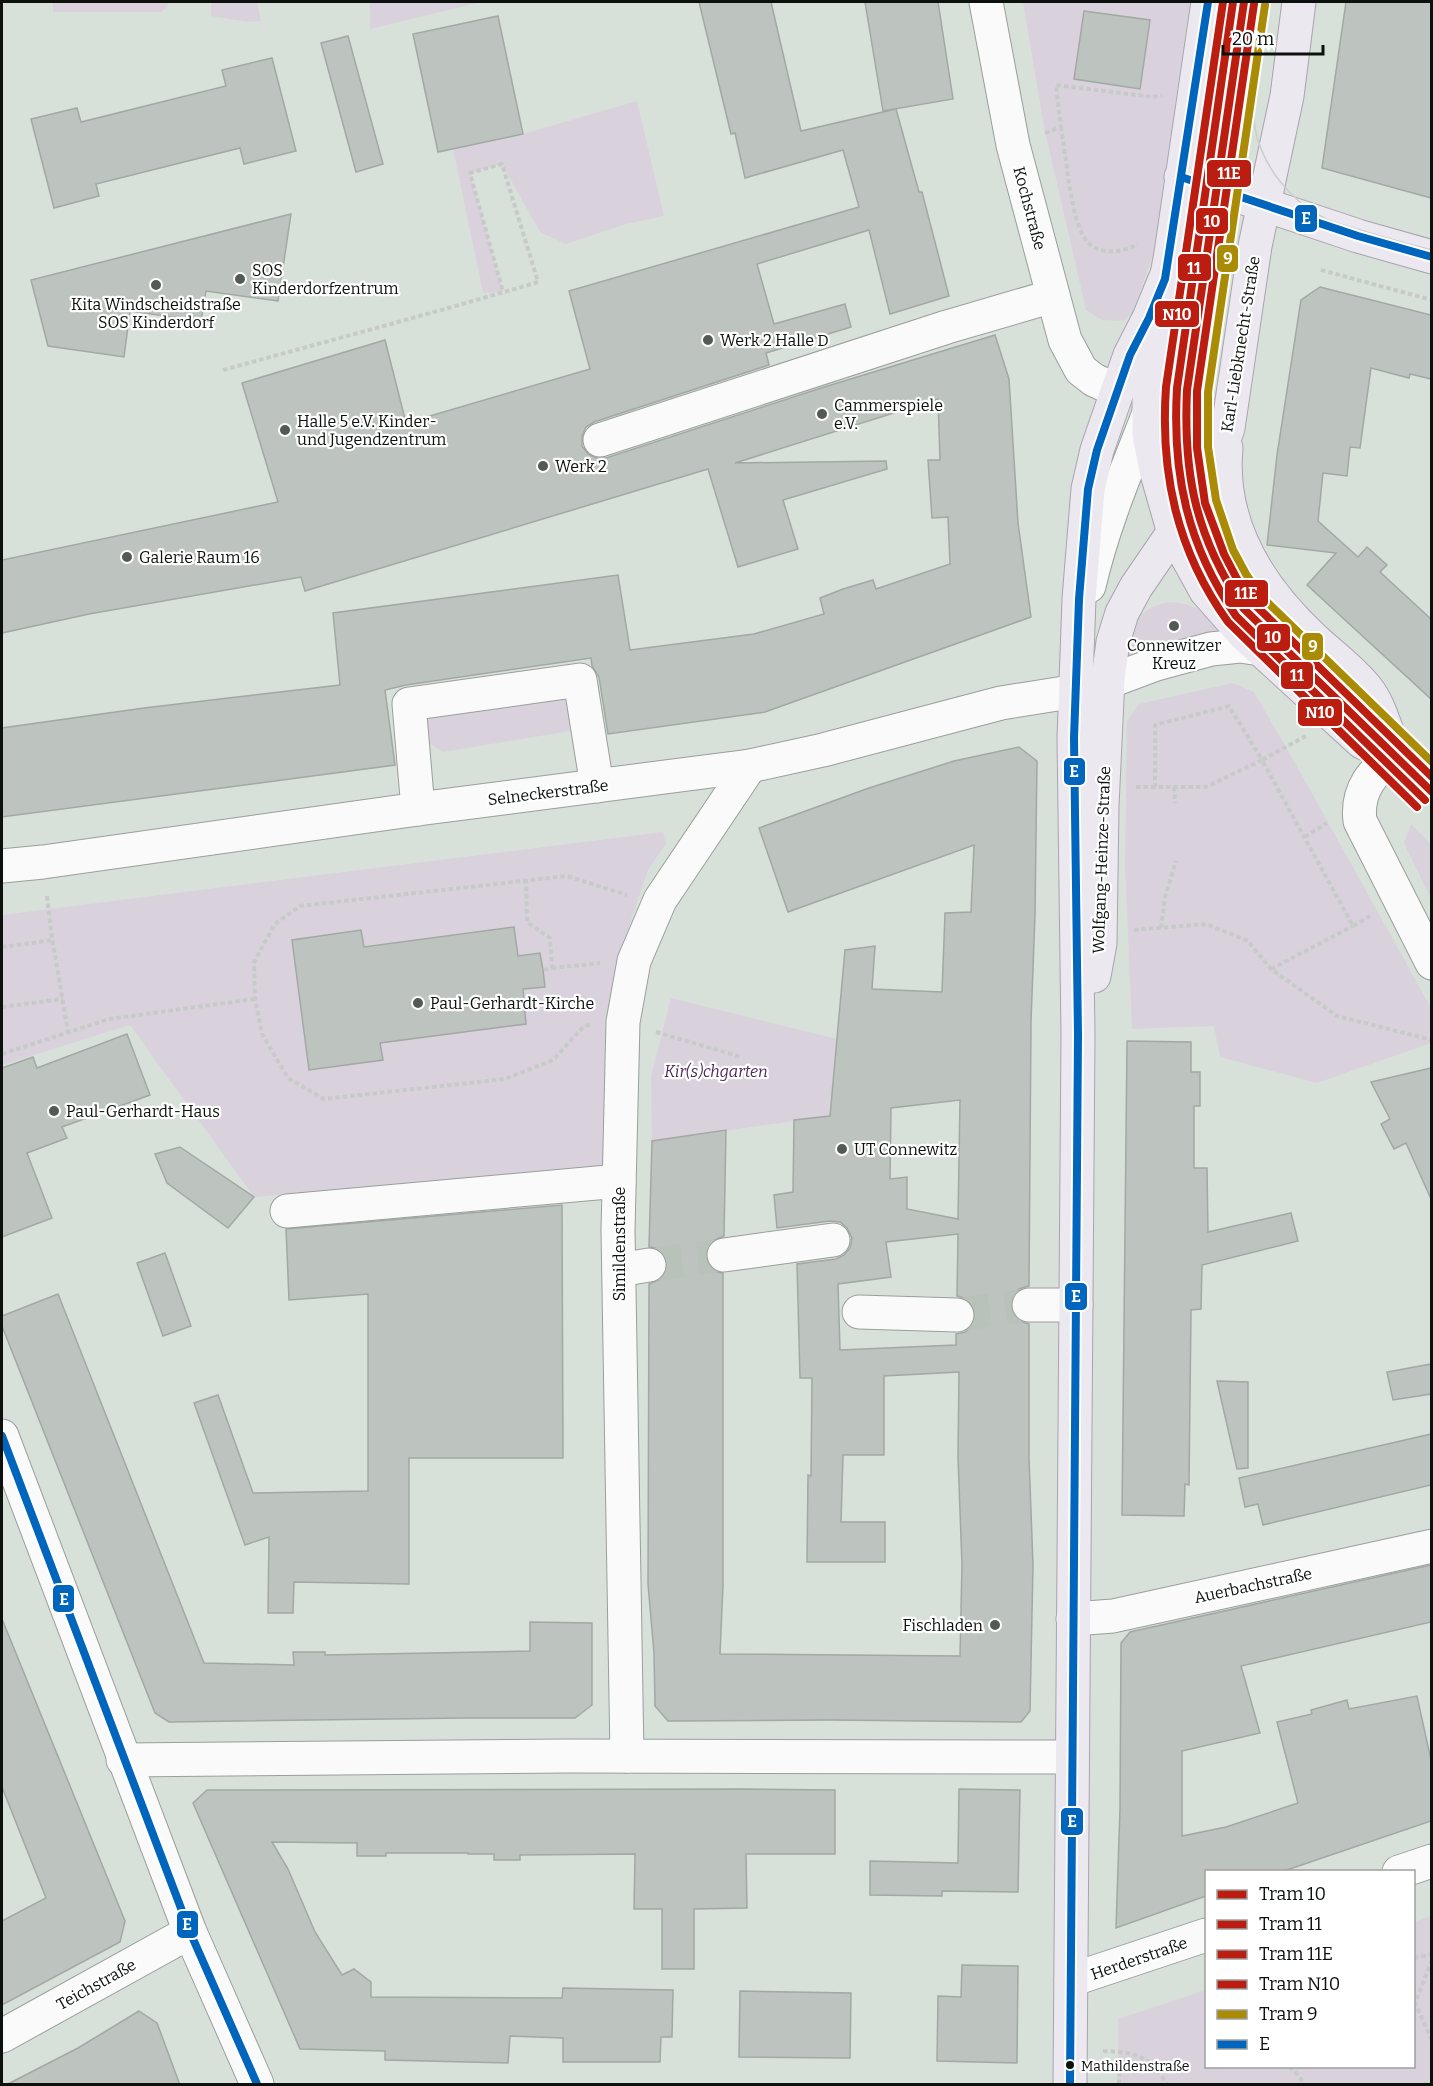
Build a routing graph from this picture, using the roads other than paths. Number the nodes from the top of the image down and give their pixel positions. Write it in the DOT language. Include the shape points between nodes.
graph roads {
  1 [pos="986,2"];
  2 [pos="1208,2"];
  3 [pos="1244,2"];
  4 [pos="1262,2"];
  5 [pos="1299,2"];
  6 [pos="1181,177"];
  7 [pos="1232,194"];
  8 [pos="1431,257"];
  9 [pos="1165,279"];
  10 [pos="1053,296"];
  11 [pos="1116,390"];
  12 [pos="1148,415"];
  13 [pos="1228,428"];
  14 [pos="600,440"];
  15 [pos="1200,493"];
  16 [pos="1174,533"];
  17 [pos="1260,649"];
  18 [pos="1091,688"];
  19 [pos="1393,752"];
  20 [pos="750,766"];
  21 [pos="1431,785"];
  22 [pos="597,786"];
  23 [pos="418,809"];
  24 [pos="2,866"];
  25 [pos="1431,963"];
  26 [pos="1078,1035"];
  27 [pos="619,1181"];
  28 [pos="287,1211"];
  29 [pos="833,1240"];
  30 [pos="724,1255"];
  31 [pos="1029,1305"];
  32 [pos="1076,1305"];
  33 [pos="860,1312"];
  34 [pos="957,1315"];
  35 [pos="2,1436"];
  36 [pos="1431,1546"];
  37 [pos="1073,1619"];
  38 [pos="627,1756"];
  39 [pos="1072,1757"];
  40 [pos="123,1760"];
  41 [pos="1431,1861"];
  42 [pos="1405,1870"];
  43 [pos="190,1932"];
  44 [pos="1205,1935"];
  45 [pos="1071,1980"];
  46 [pos="2,2036"];
  47 [pos="257,2085"];
  48 [pos="1070,2085"];
  1 -- 10 [label="street, Kochstraße" via="1013,146"];
  2 -- 6 [label="main road"];
  3 -- 7 [label="street" via="1231,87"];
  4 -- 7 [label="street"];
  5 -- 7 [label="main road, Karl-Liebknecht-Straße" via="1284,116"];
  6 -- 7 [label="main road"];
  6 -- 9 [label="main road"];
  7 -- 8 [label="main road"];
  7 -- 12 [label="street"];
  7 -- 13 [label="main road, Karl-Liebknecht-Straße" via="1252,265"];
  7 -- 15 [label="street" via="1186,405 1186,452"];
  9 -- 11 [label="main road, Wolfgang-Heinze-Straße"];
  9 -- 12 [label="main road" via="1149,374"];
  10 -- 11 [label="street, Kochstraße" via="1065,340 1081,370"];
  10 -- 14 [label="street"];
  11 -- 18 [label="main road, Wolfgang-Heinze-Straße" via="1088,489 1081,567"];
  12 -- 16 [label="main road" via="1156,470"];
  12 -- 18 [label="street" via="1096,556 1082,625"];
  13 -- 15 [label="main road, Karl-Liebknecht-Straße"];
  13 -- 19 [label="main road" via="1225,467 1229,507 1248,558 1286,611 1366,688 1388,729"];
  15 -- 16 [label="main road, Karl-Liebknecht-Straße"];
  15 -- 19 [label="street" via="1209,550 1222,578 1244,609"];
  16 -- 17 [label="main road" via="1206,591"];
  16 -- 18 [label="main road, Wolfgang-Heinze-Straße" via="1122,613"];
  17 -- 18 [label="street" via="1211,649"];
  17 -- 19 [label="main road" via="1362,742"];
  18 -- 20 [label="street, Selneckerstraße" via="1001,703"];
  18 -- 26 [label="main road, Wolfgang-Heinze-Straße" via="1074,788"];
  18 -- 26 [label="main road, Wolfgang-Heinze-Straße" via="1102,806 1100,933 1097,964"];
  19 -- 21 [label="main road"];
  19 -- 25 [label="street" via="1366,783 1359,816"];
  20 -- 22 [label="street, Selneckerstraße"];
  20 -- 27 [label="street, Simildenstraße" via="660,900 634,961 623,1022"];
  22 -- 23 [label="street, Selneckerstraße"];
  22 -- 23 [label="street" via="580,680 409,704"];
  23 -- 24 [label="street, Selneckerstraße"];
  26 -- 32 [label="main road, Wolfgang-Heinze-Straße"];
  27 -- 28 [label="street"];
  27 -- 38 [label="street, Simildenstraße" via="634,1268"];
  29 -- 30 [label="street"];
  31 -- 32 [label="street"];
  32 -- 37 [label="main road, Wolfgang-Heinze-Straße"];
  33 -- 34 [label="street"];
  35 -- 40 [label="street"];
  36 -- 37 [label="street, Auerbachstraße" via="1113,1616"];
  37 -- 39 [label="main road, Wolfgang-Heinze-Straße"];
  38 -- 39 [label="street"];
  38 -- 40 [label="street"];
  39 -- 45 [label="main road, Wolfgang-Heinze-Straße"];
  40 -- 43 [label="street"];
  41 -- 42 [label="street"];
  43 -- 46 [label="street, Teichstraße"];
  43 -- 47 [label="street"];
  44 -- 45 [label="street, Herderstraße"];
  45 -- 48 [label="main road, Wolfgang-Heinze-Straße"];
}
